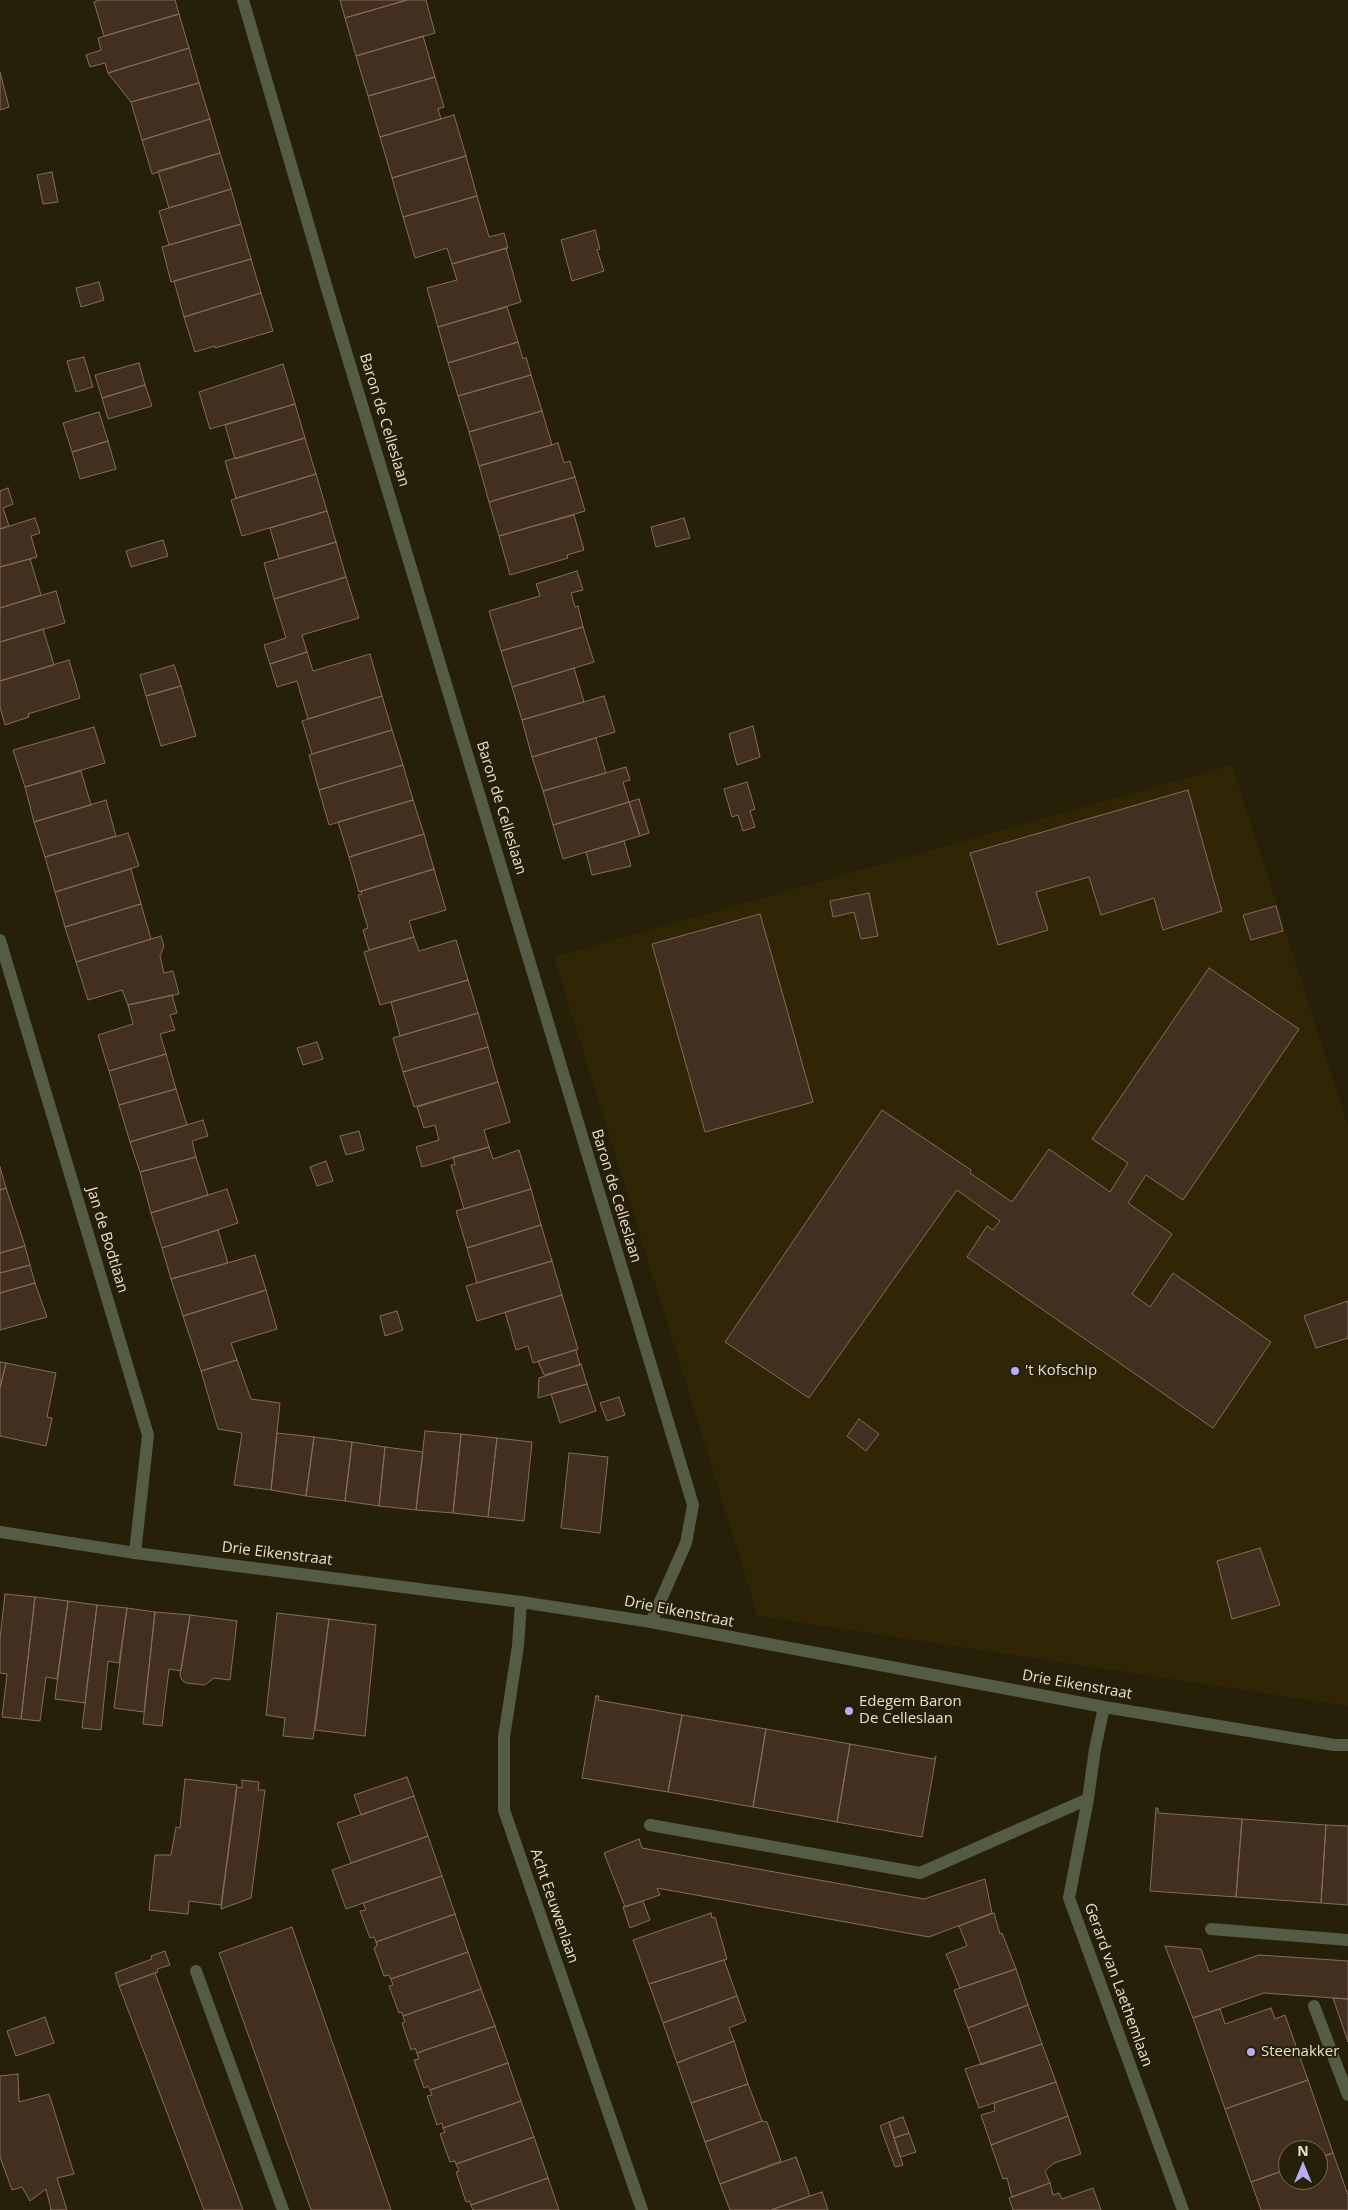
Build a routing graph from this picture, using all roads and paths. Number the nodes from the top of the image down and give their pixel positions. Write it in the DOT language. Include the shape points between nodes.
graph roads {
  1 [pos="243,0"];
  2 [pos="0,940"];
  3 [pos="0,1532"];
  4 [pos="135,1552"];
  5 [pos="521,1602"];
  6 [pos="651,1622"];
  7 [pos="1104,1707"];
  8 [pos="1348,1745"];
  9 [pos="1088,1799"];
  10 [pos="650,1825"];
  11 [pos="1211,1929"];
  12 [pos="1348,1940"];
  13 [pos="196,1972"];
  14 [pos="1314,2006"];
  15 [pos="1348,2095"];
  16 [pos="283,2210"];
  17 [pos="642,2210"];
  18 [pos="1183,2210"];
  1 -- 6 [label="street, Baron de Celleslaan" via="693,1505 686,1543"];
  2 -- 4 [label="street, Jan de Bodtlaan" via="148,1435"];
  3 -- 4 [label="street, Drie Eikenstraat"];
  4 -- 5 [label="street, Drie Eikenstraat"];
  5 -- 6 [label="street, Drie Eikenstraat"];
  5 -- 17 [label="street, Acht Eeuwenlaan" via="518,1646 504,1737 504,1810"];
  6 -- 7 [label="street, Drie Eikenstraat"];
  7 -- 8 [label="street, Drie Eikenstraat"];
  7 -- 9 [label="street, Gerard van Laethemlaan"];
  9 -- 10 [label="street" via="920,1874"];
  9 -- 18 [label="street, Gerard van Laethemlaan" via="1069,1898"];
  11 -- 12 [label="street"];
  13 -- 16 [label="street"];
  14 -- 15 [label="street"];
}
